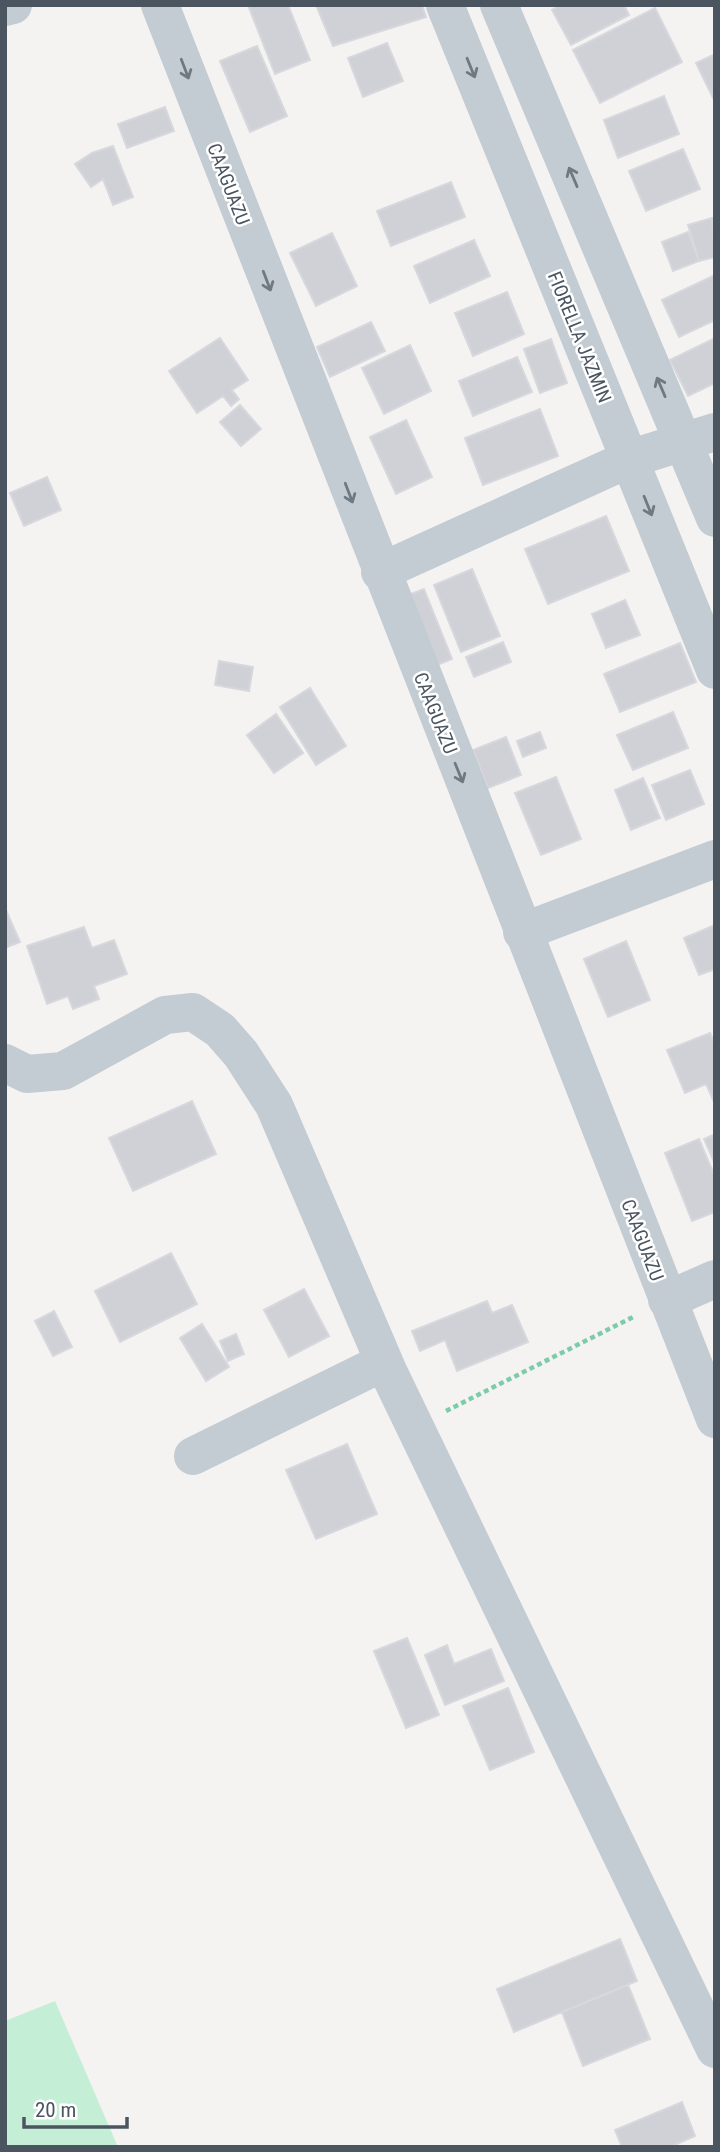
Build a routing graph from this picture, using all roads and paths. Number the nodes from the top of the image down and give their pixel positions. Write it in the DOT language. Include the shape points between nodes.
graph roads {
  1 [pos="13,5"];
  2 [pos="160,5"];
  3 [pos="445,5"];
  4 [pos="499,5"];
  5 [pos="5,8"];
  6 [pos="699,437"];
  7 [pos="629,459"];
  8 [pos="715,518"];
  9 [pos="380,572"];
  10 [pos="715,670"];
  11 [pos="715,859"];
  12 [pos="522,932"];
  13 [pos="5,1063"];
  14 [pos="715,1279"];
  15 [pos="667,1300"];
  16 [pos="384,1362"];
  17 [pos="715,1419"];
  18 [pos="416,1426"];
  19 [pos="192,1456"];
  20 [pos="715,2049"];
  1 -- 5 [label="street"];
  2 -- 9 [label="street, CAAGUAZU, one-way"];
  3 -- 7 [label="street, FIORELLA JAZMIN, one-way"];
  6 -- 4 [label="street, one-way"];
  6 -- 7 [label="street"];
  6 -- 8 [label="street"];
  7 -- 9 [label="street"];
  7 -- 10 [label="street, FIORELLA JAZMIN, one-way"];
  9 -- 12 [label="street, CAAGUAZU, one-way"];
  11 -- 12 [label="street"];
  12 -- 15 [label="street, CAAGUAZU"];
  13 -- 16 [label="street" via="27,1074 62,1071 165,1015 193,1012 220,1030 274,1105"];
  14 -- 15 [label="street"];
  15 -- 17 [label="street, CAAGUAZU"];
  15 -- 18 [label="path"];
  16 -- 18 [label="street"];
  16 -- 19 [label="street"];
  18 -- 20 [label="street"];
}
